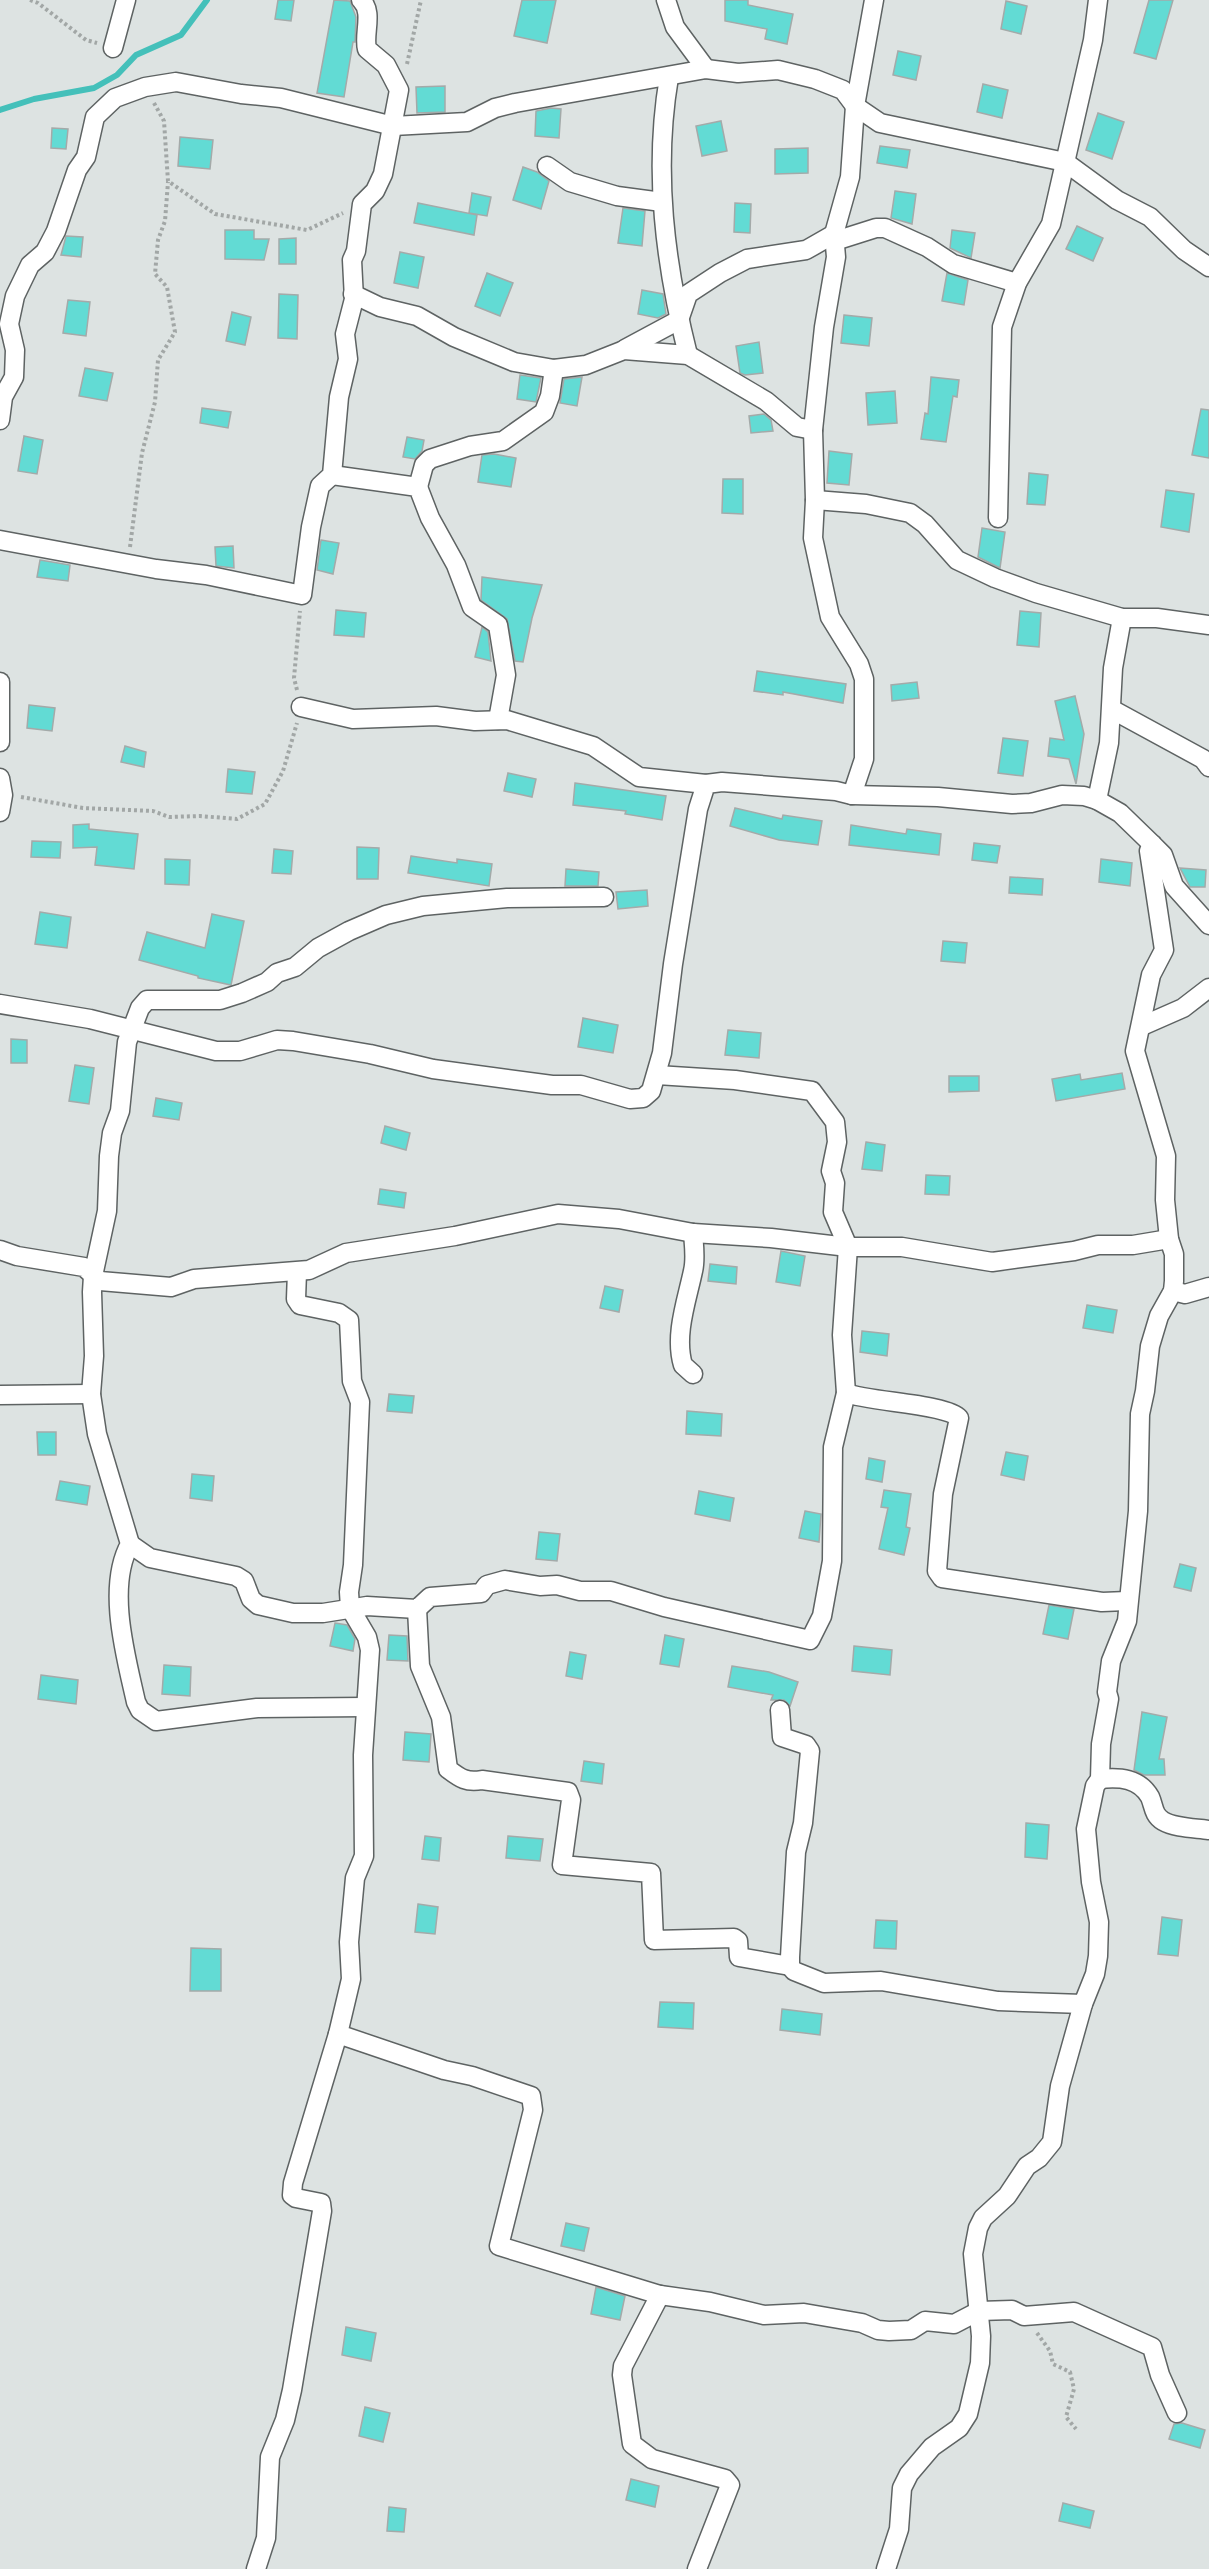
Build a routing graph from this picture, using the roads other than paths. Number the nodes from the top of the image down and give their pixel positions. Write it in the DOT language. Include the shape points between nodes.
graph roads {
  1 [pos="126,0"];
  2 [pos="361,0"];
  3 [pos="666,0"];
  4 [pos="874,0"];
  5 [pos="1098,0"];
  6 [pos="113,48"];
  7 [pos="706,69"];
  8 [pos="669,77"];
  9 [pos="855,106"];
  10 [pos="393,126"];
  11 [pos="1065,162"];
  12 [pos="547,166"];
  13 [pos="662,202"];
  14 [pos="835,237"];
  15 [pos="1209,267"];
  16 [pos="1017,283"];
  17 [pos="353,294"];
  18 [pos="679,320"];
  19 [pos="624,350"];
  20 [pos="688,356"];
  21 [pos="554,369"];
  22 [pos="0,420"];
  23 [pos="813,430"];
  24 [pos="332,475"];
  25 [pos="418,487"];
  26 [pos="815,500"];
  27 [pos="998,518"];
  28 [pos="0,540"];
  29 [pos="1122,618"];
  30 [pos="1209,625"];
  31 [pos="0,682"];
  32 [pos="301,707"];
  33 [pos="1113,710"];
  34 [pos="498,720"];
  35 [pos="0,742"];
  36 [pos="1209,767"];
  37 [pos="706,784"];
  38 [pos="852,795"];
  39 [pos="1097,800"];
  40 [pos="1152,844"];
  41 [pos="604,897"];
  42 [pos="1209,925"];
  43 [pos="1209,988"];
  44 [pos="0,1004"];
  45 [pos="1142,1026"];
  46 [pos="133,1030"];
  47 [pos="657,1075"];
  48 [pos="693,1233"];
  49 [pos="1169,1239"];
  50 [pos="848,1247"];
  51 [pos="0,1250"];
  52 [pos="297,1272"];
  53 [pos="93,1276"];
  54 [pos="1209,1287"];
  55 [pos="1173,1291"];
  56 [pos="693,1374"];
  57 [pos="846,1393"];
  58 [pos="91,1394"];
  59 [pos="0,1395"];
  60 [pos="130,1544"];
  61 [pos="1127,1601"];
  62 [pos="350,1608"];
  63 [pos="417,1609"];
  64 [pos="365,1707"];
  65 [pos="780,1710"];
  66 [pos="1100,1779"];
  67 [pos="1209,1830"];
  68 [pos="790,1966"];
  69 [pos="1083,2004"];
  70 [pos="338,2034"];
  71 [pos="660,2295"];
  72 [pos="979,2311"];
  73 [pos="1177,2413"];
  74 [pos="256,2569"];
  75 [pos="697,2569"];
  76 [pos="886,2569"];
  1 -- 6 [label="street"];
  2 -- 10 [label="street" via="368,18 367,49 386,65 399,90"];
  3 -- 7 [label="street" via="675,27"];
  4 -- 9 [label="street"];
  5 -- 11 [label="street" via="1093,40"];
  7 -- 8 [label="street"];
  7 -- 9 [label="street" via="793,73 843,90"];
  8 -- 10 [label="street" via="515,103 467,122"];
  8 -- 13 [label="street" via="663,117"];
  9 -- 11 [label="street" via="871,119 898,128"];
  9 -- 14 [label="street" via="850,177"];
  10 -- 17 [label="street" via="381,181 362,204 352,260"];
  10 -- 22 [label="street" via="281,98 176,82 145,87 115,98 95,117 86,157 77,170 56,231 19,286 9,324 15,351 14,377 3,397"];
  11 -- 15 [label="street" via="1117,200 1150,217 1184,250"];
  11 -- 16 [label="street" via="1051,224"];
  12 -- 13 [label="street" via="570,182"];
  13 -- 18 [label="street"];
  14 -- 16 [label="street" via="885,228 953,264"];
  14 -- 18 [label="street" via="806,250 747,259 720,273 688,294"];
  14 -- 23 [label="street" via="836,256"];
  16 -- 27 [label="street" via="1002,327"];
  17 -- 21 [label="street" via="380,307 417,316 502,358"];
  17 -- 24 [label="street" via="345,334 348,359 339,397"];
  18 -- 19 [label="street"];
  18 -- 20 [label="street"];
  19 -- 20 [label="street"];
  19 -- 21 [label="street" via="586,365"];
  20 -- 23 [label="street" via="766,401 797,427"];
  21 -- 25 [label="street" via="544,412 503,441 429,459"];
  23 -- 26 [label="street"];
  24 -- 25 [label="street"];
  24 -- 28 [label="street" via="320,486 302,595 206,574"];
  25 -- 34 [label="street" via="472,608 498,625 506,675"];
  26 -- 29 [label="street" via="910,513 969,567 1036,593"];
  26 -- 38 [label="street" via="813,538 828,613 860,664 864,680 864,759"];
  29 -- 30 [label="street"];
  29 -- 33 [label="street" via="1113,669"];
  31 -- 35 [label="street"];
  32 -- 34 [label="street" via="352,719 436,716 475,722"];
  33 -- 36 [label="street" via="1203,759"];
  33 -- 39 [label="street"];
  34 -- 37 [label="street" via="593,746 639,777"];
  37 -- 38 [label="street" via="728,782"];
  37 -- 47 [label="street" via="698,809"];
  38 -- 39 [label="street" via="1022,804 1062,795"];
  39 -- 40 [label="street" via="1120,813"];
  40 -- 42 [label="street" via="1162,855 1174,886"];
  40 -- 45 [label="street" via="1149,851 1164,950 1151,975"];
  41 -- 46 [label="street" via="507,898 398,911 349,931 318,948 295,967 242,993 220,1000 147,1000"];
  43 -- 45 [label="street" via="1183,1008"];
  44 -- 46 [label="street"];
  45 -- 49 [label="street" via="1135,1051 1166,1156"];
  46 -- 47 [label="street" via="216,1051 240,1051 277,1040 293,1041 432,1069 532,1083 581,1085 635,1100 651,1091"];
  46 -- 53 [label="street" via="127,1042 120,1112 112,1133 107,1211"];
  47 -- 50 [label="street" via="735,1080 815,1093 836,1128 831,1171 835,1183 833,1212"];
  48 -- 50 [label="street"];
  48 -- 52 [label="street" via="558,1214 346,1254"];
  48 -- 56 [label="street" via="695,1259 685,1297 681,1347 683,1365"];
  49 -- 50 [label="street" via="1098,1245 992,1262 902,1247"];
  49 -- 55 [label="street" via="1174,1254"];
  50 -- 57 [label="street" via="842,1335"];
  51 -- 53 [label="street" via="84,1267"];
  52 -- 53 [label="street" via="194,1279 171,1287 100,1281"];
  52 -- 62 [label="street" via="296,1299 300,1305 339,1313 351,1324 350,1360 360,1402 360,1436"];
  53 -- 58 [label="street"];
  54 -- 55 [label="street" via="1185,1294"];
  55 -- 61 [label="street" via="1149,1346 1140,1414 1138,1511"];
  57 -- 61 [label="street" via="861,1399 898,1401 949,1411 959,1418 943,1494 938,1571 942,1578 1102,1602"];
  57 -- 63 [label="street" via="832,1447 832,1561 822,1616 810,1640 610,1591 557,1585 505,1581 487,1585 481,1593 430,1598"];
  58 -- 59 [label="street"];
  58 -- 60 [label="street" via="97,1434"];
  60 -- 62 [label="street" via="150,1558 236,1576 244,1581 251,1599 258,1605 305,1614"];
  60 -- 64 [label="street" via="121,1572 119,1608 136,1702 149,1718 156,1721 257,1708"];
  61 -- 66 [label="street" via="1127,1622 1113,1650 1109,1676"];
  62 -- 63 [label="street"];
  62 -- 64 [label="street" via="367,1636 370,1650"];
  63 -- 68 [label="street" via="420,1666 441,1717 448,1769 470,1782 556,1788 570,1793 562,1865 651,1873 654,1940 734,1938 738,1941 739,1957"];
  64 -- 70 [label="street" via="364,1856 354,1878 349,1942 351,1979"];
  65 -- 68 [label="street" via="782,1737 806,1745 810,1754 796,1851"];
  66 -- 67 [label="street" via="1135,1782 1150,1797 1157,1817 1164,1822"];
  66 -- 69 [label="street" via="1086,1829 1100,1935 1095,1974"];
  68 -- 69 [label="street" via="824,1983 881,1981 998,2001"];
  69 -- 72 [label="street" via="1060,2086 1052,2142 1027,2166 1008,2196 983,2218 978,2228 973,2254"];
  70 -- 71 [label="street" via="531,2096 533,2110 499,2246"];
  70 -- 74 [label="street" via="293,2183 292,2195 321,2203 322,2211 292,2390 270,2457 266,2538"];
  71 -- 72 [label="street" via="764,2315 804,2313 889,2331 911,2330 925,2321 960,2322"];
  71 -- 75 [label="street" via="621,2375 632,2444 652,2459 724,2479 730,2485"];
  72 -- 73 [label="street" via="1012,2310 1024,2316 1074,2312 1149,2345"];
  72 -- 76 [label="street" via="980,2363 968,2414 959,2428 932,2447 909,2474 902,2488 899,2529"];
}
